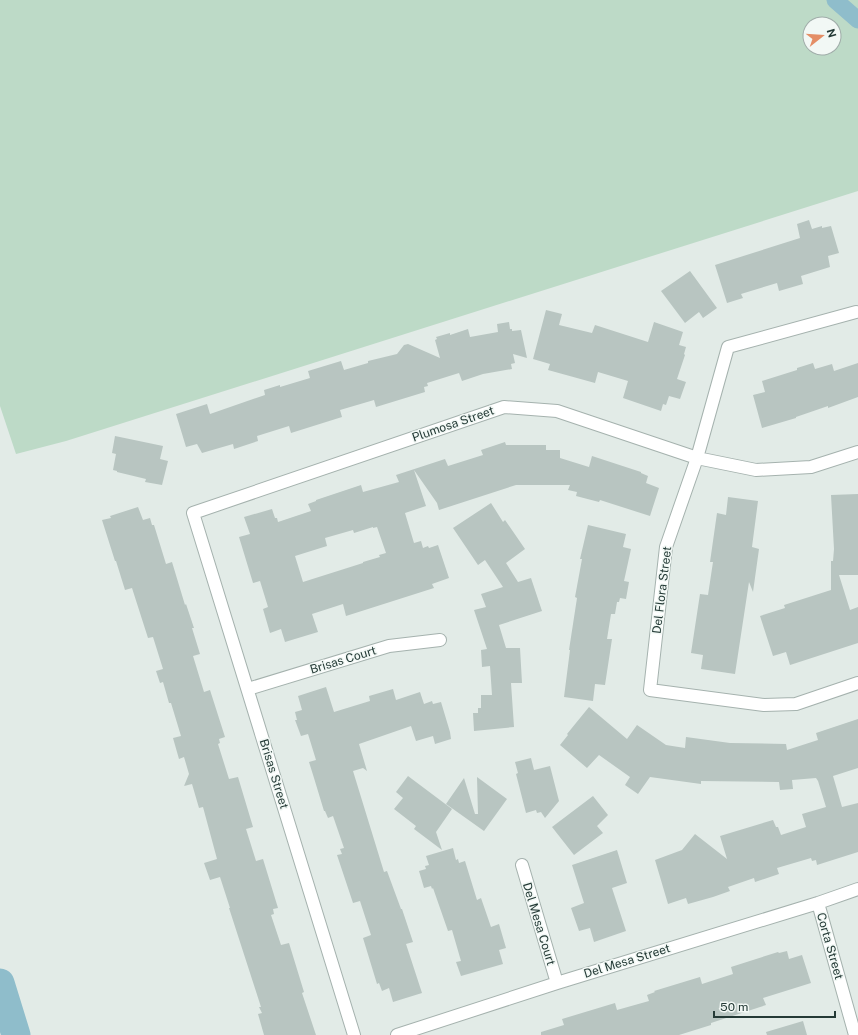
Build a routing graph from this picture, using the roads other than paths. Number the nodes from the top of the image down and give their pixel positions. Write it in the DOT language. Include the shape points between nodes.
graph roads {
  1 [pos="856,312"];
  2 [pos="858,452"];
  3 [pos="697,458"];
  4 [pos="193,513"];
  5 [pos="440,640"];
  6 [pos="858,683"];
  7 [pos="248,689"];
  8 [pos="522,865"];
  9 [pos="858,889"];
  10 [pos="818,903"];
  11 [pos="557,983"];
  12 [pos="354,1035"];
  13 [pos="397,1035"];
  14 [pos="855,1035"];
  1 -- 3 [label="street, Del Flora Street" via="728,347"];
  2 -- 3 [label="street, Plumosa Street" via="811,467 756,470"];
  3 -- 4 [label="street, Plumosa Street" via="557,411 504,407"];
  3 -- 6 [label="street, Del Flora Street" via="666,547 650,690 764,706 796,704"];
  4 -- 7 [label="street, Brisas Street"];
  5 -- 7 [label="street, Brisas Court" via="389,646"];
  7 -- 12 [label="street, Brisas Street"];
  8 -- 11 [label="street, Del Mesa Court"];
  9 -- 10 [label="street, Del Mesa Street"];
  10 -- 11 [label="street, Del Mesa Street"];
  10 -- 14 [label="street, Corta Street"];
  11 -- 13 [label="street, Del Mesa Street"];
}
